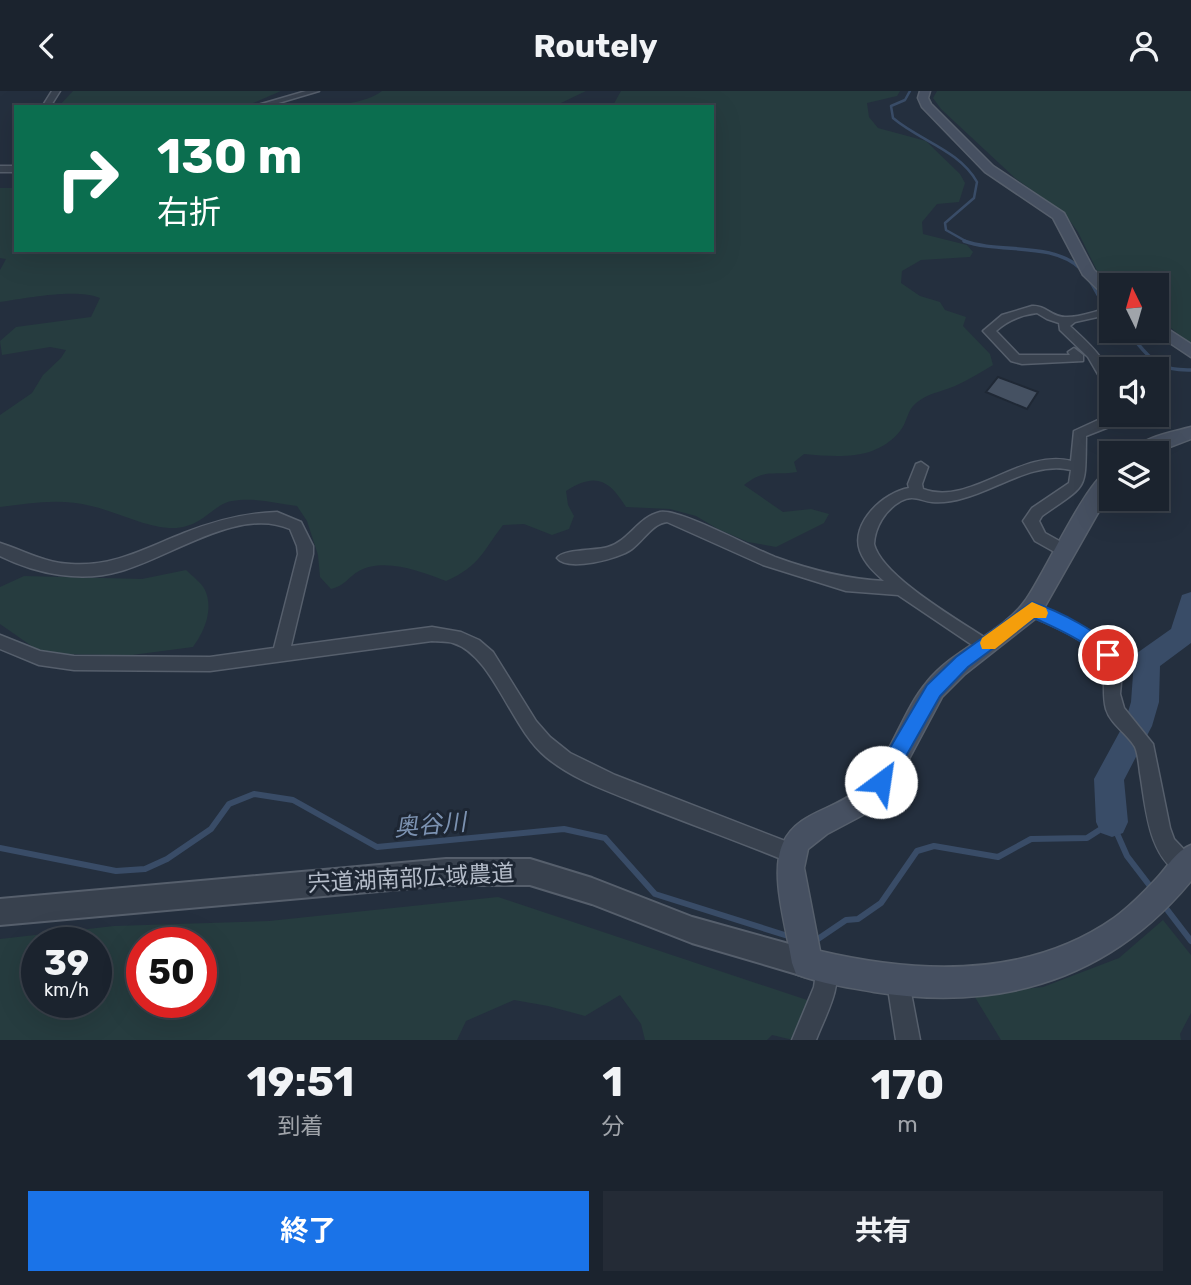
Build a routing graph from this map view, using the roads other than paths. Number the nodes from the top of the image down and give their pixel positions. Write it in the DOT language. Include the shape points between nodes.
graph roads {
  1 [pos="315,91"];
  2 [pos="925,91"];
  3 [pos="262,105"];
  4 [pos="1099,283"];
  5 [pos="1099,313"];
  6 [pos="1066,321"];
  7 [pos="1169,336"];
  8 [pos="1074,352"];
  9 [pos="1191,352"];
  10 [pos="1099,365"];
  11 [pos="1099,424"];
  12 [pos="1191,433"];
  13 [pos="1165,441"];
  14 [pos="921,467"];
  15 [pos="1080,468"];
  16 [pos="917,492"];
  17 [pos="1099,492"];
  18 [pos="0,549"];
  19 [pos="1065,551"];
  20 [pos="565,558"];
  21 [pos="901,589"];
  22 [pos="1032,609"];
  23 [pos="0,642"];
  24 [pos="984,646"];
  25 [pos="282,655"];
  26 [pos="791,853"];
  27 [pos="1188,863"];
  28 [pos="0,912"];
  29 [pos="817,966"];
  30 [pos="898,982"];
  31 [pos="804,1040"];
  32 [pos="908,1040"];
  1 -- 3 [label="street"];
  2 -- 4 [label="main road" via="926,105 983,163 1059,216 1088,272"];
  5 -- 6 [label="street"];
  6 -- 8 [label="street" via="1040,309 1022,310 989,331 1022,360 1079,358"];
  6 -- 10 [label="street" via="1065,331"];
  7 -- 9 [label="main road"];
  11 -- 15 [label="street" via="1079,435"];
  12 -- 13 [label="main road"];
  14 -- 16 [label="street"];
  15 -- 16 [label="street" via="1047,463 943,498"];
  15 -- 19 [label="street" via="1074,486 1031,521 1040,537"];
  16 -- 21 [label="street" via="893,499 866,536 873,562"];
  17 -- 19 [label="main road"];
  18 -- 25 [label="street" via="39,567 94,570 120,566 238,519 267,517 291,523 302,535 305,556"];
  19 -- 22 [label="main road"];
  20 -- 21 [label="street" via="594,558 623,547 661,516 769,561 846,585"];
  21 -- 24 [label="street"];
  22 -- 24 [label="main road"];
  22 -- 27 [label="street" via="1104,650 1113,671 1113,703 1122,722 1144,744 1167,846"];
  23 -- 25 [label="street" via="39,658 74,663 210,664"];
  24 -- 26 [label="main road" via="934,690 868,798 810,828"];
  25 -- 26 [label="street" via="432,634 456,635 487,657 522,717 556,756 662,804"];
  26 -- 29 [label="main road" via="792,887"];
  27 -- 30 [label="main road" via="1124,928 1093,948 986,981"];
  28 -- 29 [label="street, 宍道湖南部広域農道" via="446,872 530,872 692,930"];
  29 -- 30 [label="main road"];
  29 -- 31 [label="street" via="825,987"];
  30 -- 32 [label="street"];
}
